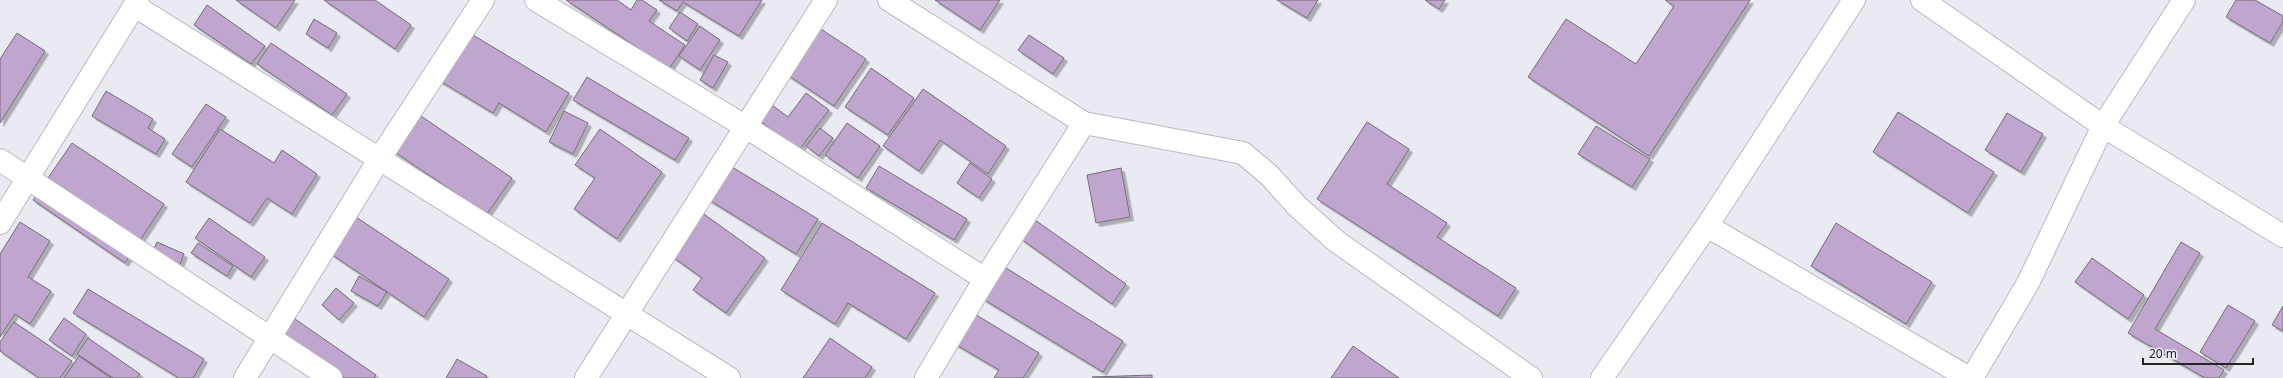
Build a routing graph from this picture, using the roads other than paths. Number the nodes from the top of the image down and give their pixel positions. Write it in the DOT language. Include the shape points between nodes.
graph roads {
  1 [pos="483,0"];
  2 [pos="536,0"];
  3 [pos="826,0"];
  4 [pos="889,0"];
  5 [pos="1854,0"];
  6 [pos="1922,0"];
  7 [pos="2184,0"];
  8 [pos="137,3"];
  9 [pos="1084,124"];
  10 [pos="2103,126"];
  11 [pos="746,127"];
  12 [pos="380,158"];
  13 [pos="0,160"];
  14 [pos="29,179"];
  15 [pos="0,223"];
  16 [pos="1707,226"];
  17 [pos="2283,236"];
  18 [pos="985,279"];
  19 [pos="626,315"];
  20 [pos="269,338"];
  21 [pos="244,378"];
  22 [pos="331,378"];
  23 [pos="586,378"];
  24 [pos="729,378"];
  25 [pos="926,378"];
  26 [pos="1531,378"];
  27 [pos="1602,378"];
  28 [pos="1970,378"];
  1 -- 12 [label="street"];
  2 -- 11 [label="street"];
  3 -- 11 [label="street"];
  4 -- 9 [label="street"];
  5 -- 16 [label="street"];
  6 -- 10 [label="street"];
  7 -- 10 [label="street"];
  8 -- 12 [label="street"];
  8 -- 14 [label="street"];
  9 -- 18 [label="street"];
  9 -- 26 [label="street" via="1243,152 1336,241"];
  10 -- 17 [label="street"];
  10 -- 28 [label="street" via="2028,282"];
  11 -- 18 [label="street"];
  11 -- 19 [label="street"];
  12 -- 19 [label="street"];
  12 -- 20 [label="street"];
  13 -- 14 [label="street"];
  14 -- 15 [label="street"];
  14 -- 20 [label="street"];
  16 -- 27 [label="street"];
  16 -- 28 [label="street"];
  18 -- 25 [label="street"];
  19 -- 23 [label="street"];
  19 -- 24 [label="street"];
  20 -- 21 [label="street"];
  20 -- 22 [label="street"];
}
